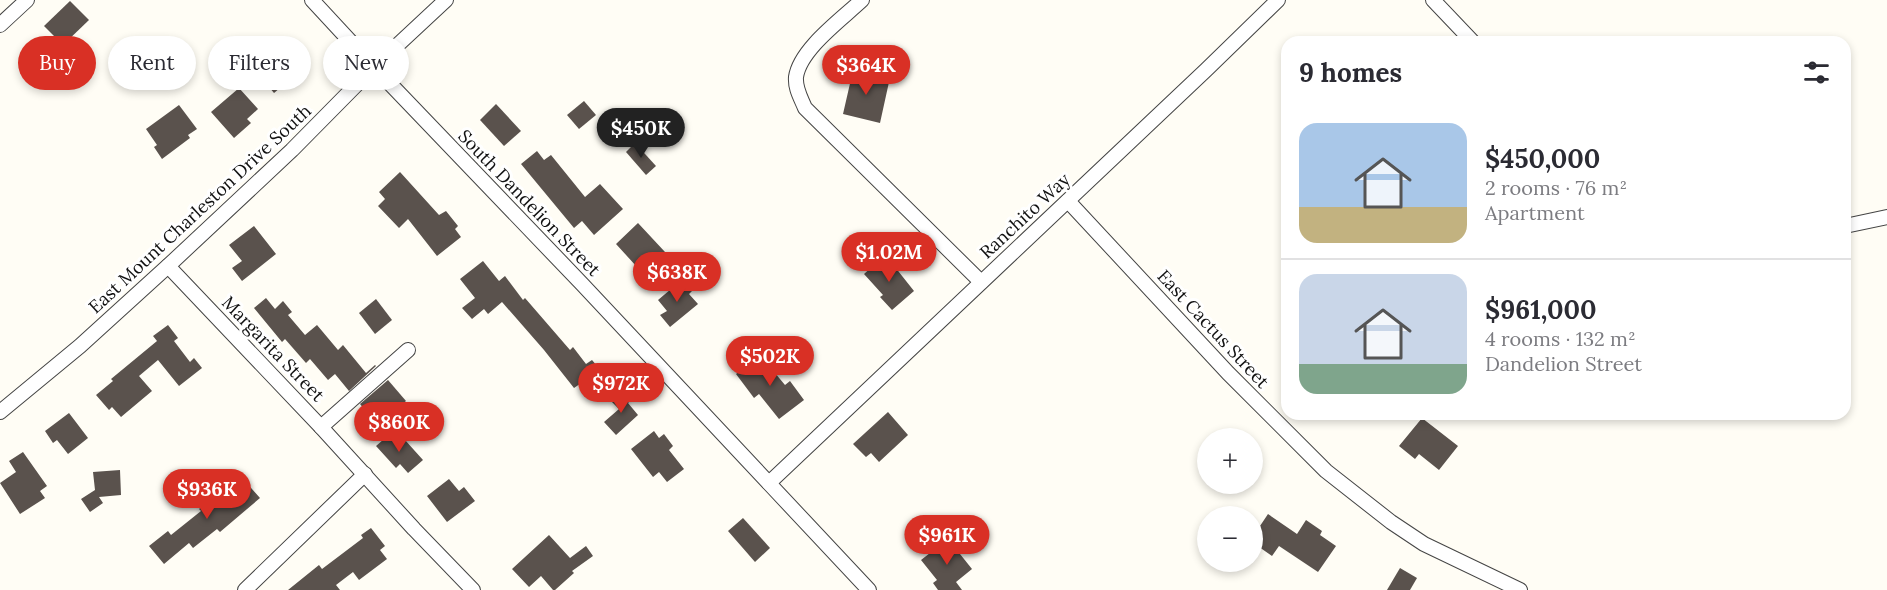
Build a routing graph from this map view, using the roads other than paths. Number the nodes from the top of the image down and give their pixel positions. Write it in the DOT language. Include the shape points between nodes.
graph roads {
  1 [pos="27,0"];
  2 [pos="312,0"];
  3 [pos="446,0"];
  4 [pos="862,0"];
  5 [pos="1278,0"];
  6 [pos="1433,0"];
  7 [pos="0,25"];
  8 [pos="345,36"];
  9 [pos="407,36"];
  10 [pos="1467,36"];
  11 [pos="351,90"];
  12 [pos="396,90"];
  13 [pos="1068,201"];
  14 [pos="1887,217"];
  15 [pos="1851,225"];
  16 [pos="168,266"];
  17 [pos="981,282"];
  18 [pos="408,350"];
  19 [pos="0,412"];
  20 [pos="321,427"];
  21 [pos="365,474"];
  22 [pos="769,483"];
  23 [pos="245,590"];
  24 [pos="473,590"];
  25 [pos="869,590"];
  26 [pos="1520,590"];
  1 -- 7 [label="street"];
  2 -- 8 [label="street, South Dandelion Street"];
  3 -- 9 [label="street, East Mount Charleston Drive South"];
  4 -- 17 [label="street" via="801,62 797,91 805,108"];
  5 -- 13 [label="street, Ranchito Way"];
  6 -- 10 [label="street"];
  11 -- 16 [label="street, East Mount Charleston Drive South"];
  12 -- 22 [label="street, South Dandelion Street"];
  13 -- 17 [label="street, Ranchito Way"];
  13 -- 26 [label="street, East Cactus Street" via="1228,374 1326,471 1424,544"];
  14 -- 15 [label="street"];
  16 -- 19 [label="street, East Mount Charleston Drive South"];
  16 -- 20 [label="street, Margarita Street"];
  17 -- 22 [label="street, Ranchito Way"];
  18 -- 20 [label="street"];
  20 -- 21 [label="street, Margarita Street"];
  21 -- 23 [label="street"];
  21 -- 24 [label="street, Margarita Street"];
  22 -- 25 [label="street, South Dandelion Street"];
}
